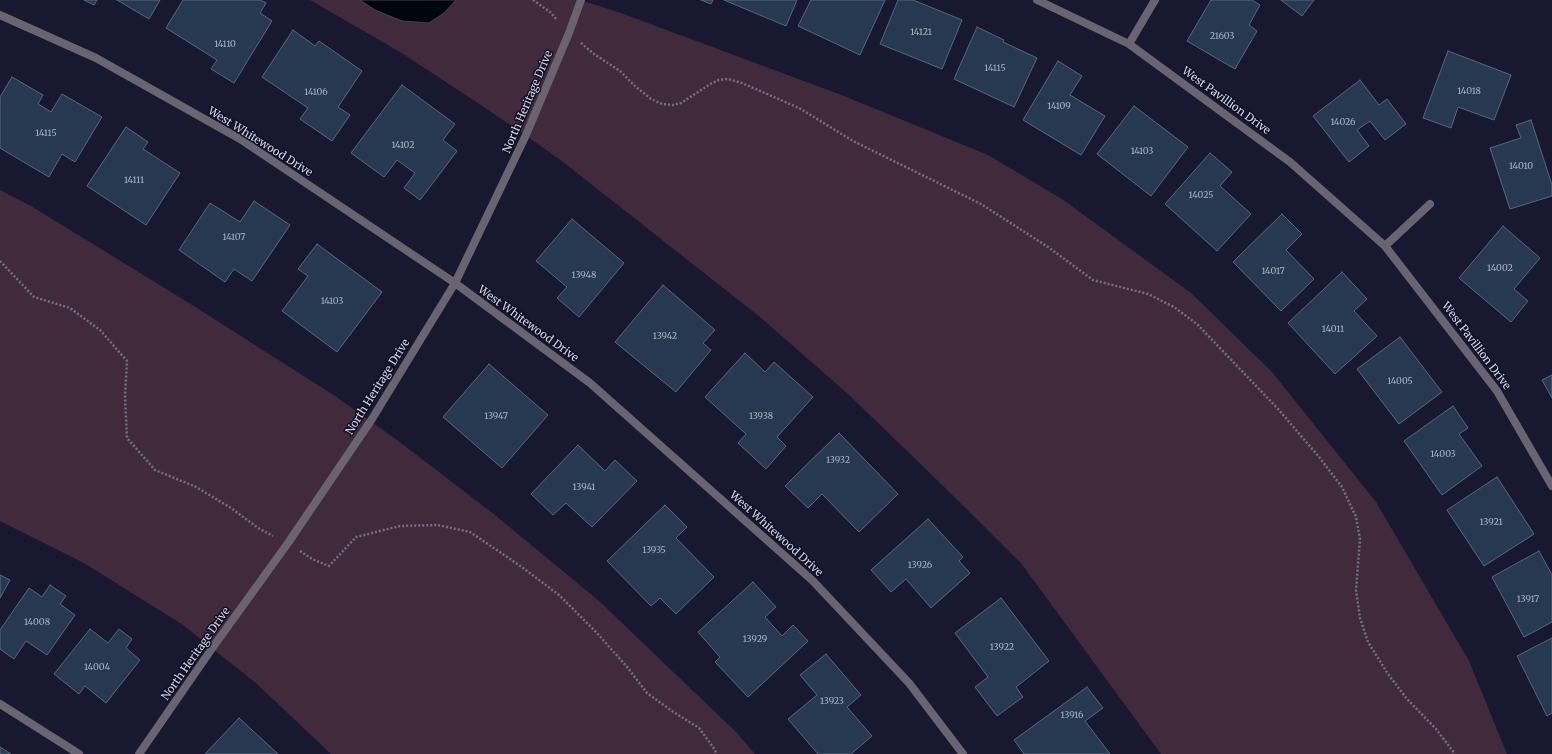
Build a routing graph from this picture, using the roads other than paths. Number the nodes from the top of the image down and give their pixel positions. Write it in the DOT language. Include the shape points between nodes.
graph roads {
  1 [pos="581,0"];
  2 [pos="1037,0"];
  3 [pos="1154,0"];
  4 [pos="0,15"];
  5 [pos="1129,44"];
  6 [pos="1430,204"];
  7 [pos="1385,246"];
  8 [pos="455,284"];
  9 [pos="1552,486"];
  10 [pos="0,704"];
  11 [pos="79,754"];
  12 [pos="139,754"];
  13 [pos="963,754"];
  1 -- 8 [label="street, North Heritage Drive" via="526,135"];
  2 -- 5 [label="street, West Pavillion Drive"];
  3 -- 5 [label="street"];
  4 -- 8 [label="street, West Whitewood Drive" via="96,58 240,139"];
  5 -- 7 [label="street, West Pavillion Drive" via="1290,162"];
  6 -- 7 [label="street"];
  7 -- 9 [label="street, West Pavillion Drive" via="1497,391"];
  8 -- 12 [label="street, North Heritage Drive" via="372,419"];
  8 -- 13 [label="street, West Whitewood Drive" via="590,383 813,581 909,683"];
  10 -- 11 [label="street"];
}
